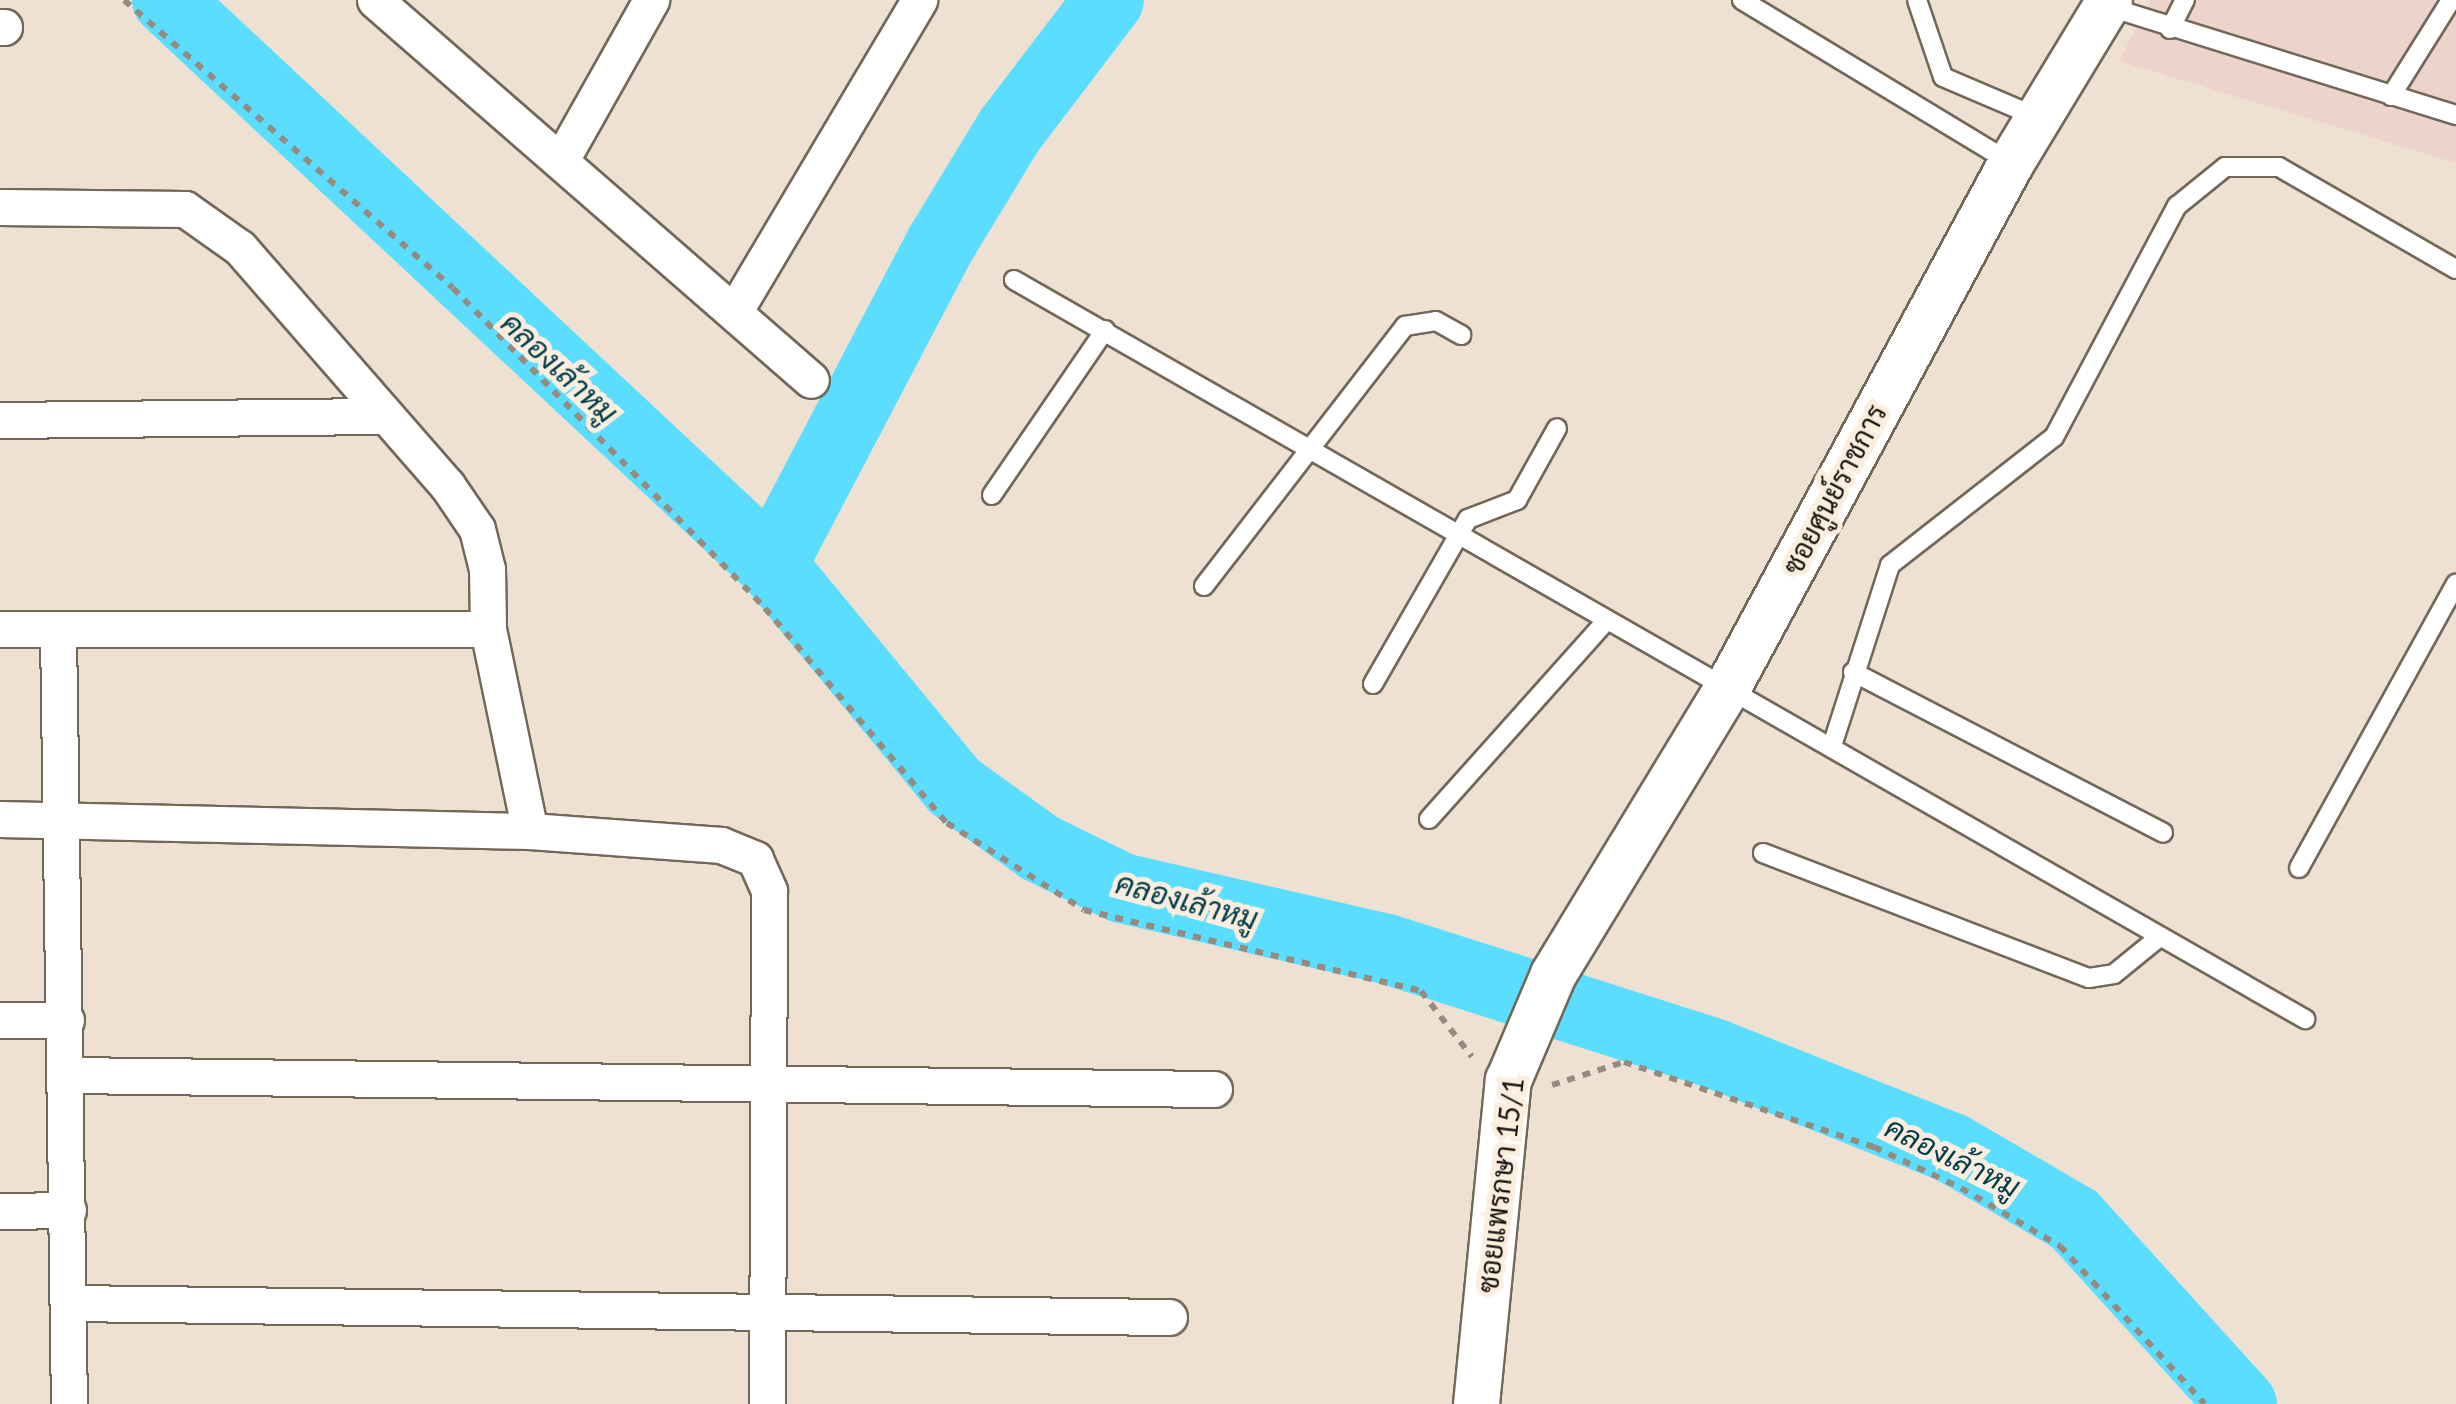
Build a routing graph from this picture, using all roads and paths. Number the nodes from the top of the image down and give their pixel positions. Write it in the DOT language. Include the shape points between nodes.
graph roads {
  1 [pos="124,0"];
  2 [pos="376,0"];
  3 [pos="652,0"];
  4 [pos="919,0"];
  5 [pos="1742,0"];
  6 [pos="1916,0"];
  7 [pos="2185,0"];
  8 [pos="2451,0"];
  9 [pos="2107,3"];
  10 [pos="2170,29"];
  11 [pos="2392,96"];
  12 [pos="2456,116"];
  13 [pos="2039,118"];
  14 [pos="561,160"];
  15 [pos="2011,162"];
  16 [pos="0,207"];
  17 [pos="2456,269"];
  18 [pos="1014,280"];
  19 [pos="734,312"];
  20 [pos="1105,330"];
  21 [pos="1461,336"];
  22 [pos="810,380"];
  23 [pos="381,416"];
  24 [pos="0,420"];
  25 [pos="1557,428"];
  26 [pos="1310,445"];
  27 [pos="992,496"];
  28 [pos="1458,532"];
  29 [pos="2456,584"];
  30 [pos="1204,586"];
  31 [pos="1606,620"];
  32 [pos="0,629"];
  33 [pos="58,630"];
  34 [pos="488,630"];
  35 [pos="1852,672"];
  36 [pos="1373,684"];
  37 [pos="1726,690"];
  38 [pos="1832,746"];
  39 [pos="0,819"];
  40 [pos="1429,819"];
  41 [pos="65,820"];
  42 [pos="530,831"];
  43 [pos="2164,832"];
  44 [pos="1763,853"];
  45 [pos="2298,868"];
  46 [pos="2157,939"];
  47 [pos="1553,974"];
  48 [pos="2305,1019"];
  49 [pos="0,1020"];
  50 [pos="66,1020"];
  51 [pos="67,1075"];
  52 [pos="770,1086"];
  53 [pos="1214,1089"];
  54 [pos="1507,1090"];
  55 [pos="68,1210"];
  56 [pos="0,1211"];
  57 [pos="68,1303"];
  58 [pos="768,1314"];
  59 [pos="1169,1318"];
  60 [pos="70,1404"];
  61 [pos="768,1404"];
  62 [pos="1476,1404"];
  63 [pos="2204,1404"];
  1 -- 54 [label="path" via="453,288 765,608 947,823 1084,910 1420,991"];
  2 -- 14 [label="street"];
  3 -- 14 [label="street"];
  4 -- 19 [label="street"];
  5 -- 15 [label="lane"];
  6 -- 13 [label="lane" via="1943,77"];
  7 -- 10 [label="lane"];
  8 -- 11 [label="lane"];
  9 -- 10 [label="lane"];
  9 -- 13 [label="street, ซอยศูนย์ราชการ"];
  10 -- 11 [label="lane"];
  11 -- 12 [label="lane"];
  13 -- 15 [label="street, ซอยศูนย์ราชการ"];
  14 -- 19 [label="street"];
  15 -- 37 [label="street, ซอยศูนย์ราชการ"];
  16 -- 23 [label="street" via="185,208 240,248"];
  17 -- 35 [label="lane" via="2279,166 2225,168 2177,206 2054,437 1890,566"];
  18 -- 20 [label="lane"];
  19 -- 22 [label="street"];
  20 -- 26 [label="lane"];
  20 -- 27 [label="lane"];
  21 -- 26 [label="lane" via="1436,321 1405,326"];
  23 -- 24 [label="street"];
  23 -- 34 [label="street" via="477,529"];
  25 -- 28 [label="lane" via="1517,500 1468,519"];
  26 -- 28 [label="lane"];
  26 -- 30 [label="lane"];
  28 -- 31 [label="lane"];
  28 -- 36 [label="lane"];
  29 -- 45 [label="lane"];
  31 -- 37 [label="lane"];
  31 -- 40 [label="lane"];
  32 -- 33 [label="street"];
  33 -- 34 [label="street"];
  33 -- 41 [label="street"];
  34 -- 42 [label="street"];
  35 -- 38 [label="lane"];
  35 -- 43 [label="lane"];
  37 -- 38 [label="lane"];
  37 -- 47 [label="street, ซอยศูนย์ราชการ"];
  38 -- 46 [label="lane"];
  39 -- 41 [label="street"];
  41 -- 42 [label="street"];
  41 -- 50 [label="street"];
  42 -- 52 [label="street" via="721,845 755,859 770,891"];
  44 -- 46 [label="lane" via="2089,978 2114,974"];
  46 -- 48 [label="lane"];
  47 -- 54 [label="street, ซอยแพรกษา 15/1"];
  49 -- 50 [label="street"];
  50 -- 51 [label="street"];
  51 -- 52 [label="street"];
  51 -- 55 [label="street"];
  52 -- 53 [label="street"];
  52 -- 58 [label="street"];
  54 -- 62 [label="street, ซอยแพรกษา 15/1"];
  54 -- 63 [label="path" via="1624,1062 1874,1147 2060,1246"];
  55 -- 56 [label="street"];
  55 -- 57 [label="street"];
  57 -- 58 [label="street"];
  57 -- 60 [label="street"];
  58 -- 59 [label="street"];
  58 -- 61 [label="street"];
}
